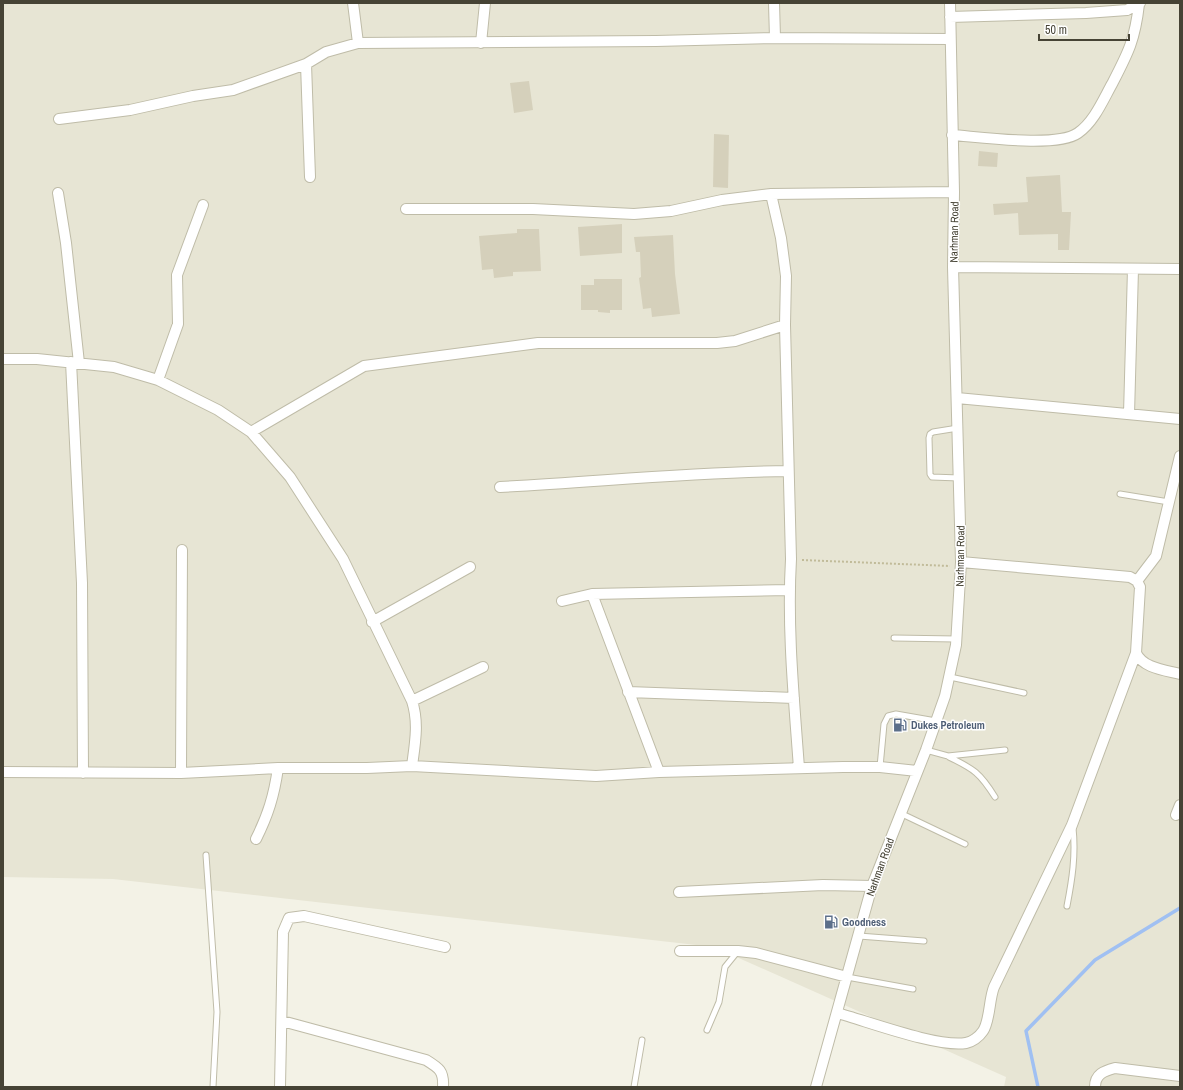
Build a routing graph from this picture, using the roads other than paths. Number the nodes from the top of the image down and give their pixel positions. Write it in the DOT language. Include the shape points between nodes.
graph roads {
  1 [pos="352,3"];
  2 [pos="485,3"];
  3 [pos="774,3"];
  4 [pos="950,3"];
  5 [pos="1139,4"];
  6 [pos="950,17"];
  7 [pos="775,38"];
  8 [pos="950,39"];
  9 [pos="358,43"];
  10 [pos="481,43"];
  11 [pos="306,64"];
  12 [pos="59,119"];
  13 [pos="952,135"];
  14 [pos="310,177"];
  15 [pos="58,192"];
  16 [pos="954,192"];
  17 [pos="771,194"];
  18 [pos="203,206"];
  19 [pos="406,209"];
  20 [pos="953,266"];
  21 [pos="1133,268"];
  22 [pos="1180,269"];
  23 [pos="785,325"];
  24 [pos="3,359"];
  25 [pos="75,363"];
  26 [pos="158,380"];
  27 [pos="957,398"];
  28 [pos="1129,414"];
  29 [pos="1180,419"];
  30 [pos="958,428"];
  31 [pos="251,432"];
  32 [pos="1180,456"];
  33 [pos="788,471"];
  34 [pos="959,478"];
  35 [pos="500,487"];
  36 [pos="1120,494"];
  37 [pos="1169,502"];
  38 [pos="182,550"];
  39 [pos="961,564"];
  40 [pos="470,567"];
  41 [pos="1137,581"];
  42 [pos="789,590"];
  43 [pos="592,594"];
  44 [pos="562,601"];
  45 [pos="372,622"];
  46 [pos="894,638"];
  47 [pos="956,639"];
  48 [pos="1136,652"];
  49 [pos="483,667"];
  50 [pos="1180,674"];
  51 [pos="950,677"];
  52 [pos="628,692"];
  53 [pos="1024,693"];
  54 [pos="794,698"];
  55 [pos="412,701"];
  56 [pos="936,721"];
  57 [pos="926,750"];
  58 [pos="1005,750"];
  59 [pos="948,756"];
  60 [pos="412,766"];
  61 [pos="880,767"];
  62 [pos="278,768"];
  63 [pos="799,768"];
  64 [pos="917,771"];
  65 [pos="3,772"];
  66 [pos="659,772"];
  67 [pos="83,773"];
  68 [pos="181,773"];
  69 [pos="995,797"];
  70 [pos="1180,805"];
  71 [pos="900,813"];
  72 [pos="1176,815"];
  73 [pos="1072,825"];
  74 [pos="256,839"];
  75 [pos="966,844"];
  76 [pos="206,854"];
  77 [pos="872,886"];
  78 [pos="679,892"];
  79 [pos="1067,906"];
  80 [pos="859,936"];
  81 [pos="924,941"];
  82 [pos="445,947"];
  83 [pos="680,951"];
  84 [pos="738,951"];
  85 [pos="847,977"];
  86 [pos="913,990"];
  87 [pos="837,1013"];
  88 [pos="282,1021"];
  89 [pos="707,1030"];
  90 [pos="642,1040"];
  91 [pos="1180,1076"];
  92 [pos="213,1087"];
  93 [pos="280,1087"];
  94 [pos="443,1087"];
  95 [pos="634,1087"];
  96 [pos="816,1087"];
  97 [pos="1094,1087"];
  1 -- 9 [label="street"];
  2 -- 10 [label="street"];
  3 -- 7 [label="street"];
  4 -- 6 [label="street, Narhman Road"];
  5 -- 6 [label="street" via="1128,10 1086,13"];
  5 -- 13 [label="street" via="1131,48 1099,108 1077,134 1054,141"];
  6 -- 8 [label="street, Narhman Road"];
  7 -- 8 [label="street"];
  7 -- 10 [label="street"];
  8 -- 13 [label="street, Narhman Road"];
  9 -- 10 [label="street"];
  9 -- 11 [label="street" via="326,52"];
  11 -- 12 [label="street" via="233,90 130,110"];
  11 -- 14 [label="street"];
  13 -- 16 [label="street, Narhman Road"];
  15 -- 25 [label="street" via="66,243"];
  16 -- 17 [label="street"];
  16 -- 20 [label="street, Narhman Road"];
  17 -- 19 [label="street" via="722,200 671,211 634,214 533,209"];
  17 -- 23 [label="street" via="786,276"];
  18 -- 26 [label="street" via="177,275 178,324"];
  20 -- 21 [label="street"];
  20 -- 27 [label="street, Narhman Road"];
  21 -- 22 [label="street"];
  21 -- 28 [label="street"];
  23 -- 31 [label="street" via="717,343 538,343 364,366"];
  23 -- 33 [label="street"];
  24 -- 25 [label="street"];
  25 -- 26 [label="street" via="114,367"];
  25 -- 67 [label="street" via="82,583"];
  26 -- 31 [label="street" via="218,410"];
  27 -- 28 [label="street"];
  27 -- 30 [label="street, Narhman Road"];
  28 -- 29 [label="street"];
  30 -- 34 [label="street, Narhman Road"];
  30 -- 34 [label="lane" via="933,432 929,438 932,477"];
  31 -- 45 [label="street" via="290,477 314,514 343,560"];
  32 -- 37 [label="street"];
  33 -- 35 [label="street" via="717,472"];
  33 -- 42 [label="street" via="791,559"];
  34 -- 39 [label="street, Narhman Road"];
  36 -- 37 [label="lane"];
  37 -- 41 [label="street" via="1156,556"];
  38 -- 68 [label="street"];
  39 -- 41 [label="street" via="1130,577"];
  39 -- 47 [label="street, Narhman Road"];
  40 -- 45 [label="street"];
  41 -- 48 [label="street" via="1140,587"];
  42 -- 43 [label="street"];
  42 -- 54 [label="street"];
  43 -- 44 [label="street"];
  43 -- 52 [label="street"];
  45 -- 55 [label="street"];
  46 -- 47 [label="lane"];
  47 -- 51 [label="street, Narhman Road"];
  48 -- 50 [label="street" via="1145,664"];
  48 -- 73 [label="street"];
  49 -- 55 [label="street"];
  51 -- 53 [label="lane"];
  51 -- 56 [label="street, Narhman Road"];
  52 -- 54 [label="street"];
  52 -- 66 [label="street"];
  54 -- 63 [label="street"];
  55 -- 60 [label="street" via="417,728"];
  56 -- 57 [label="street, Narhman Road"];
  56 -- 61 [label="lane" via="896,714 888,716 884,724"];
  57 -- 59 [label="lane"];
  57 -- 64 [label="street, Narhman Road"];
  58 -- 59 [label="lane"];
  59 -- 69 [label="lane" via="973,768"];
  60 -- 62 [label="street"];
  60 -- 66 [label="street" via="596,776"];
  61 -- 63 [label="street"];
  61 -- 64 [label="street"];
  62 -- 68 [label="street"];
  62 -- 74 [label="street" via="268,815"];
  63 -- 66 [label="street"];
  64 -- 71 [label="street, Narhman Road"];
  65 -- 67 [label="street"];
  67 -- 68 [label="street"];
  70 -- 72 [label="street"];
  71 -- 75 [label="lane"];
  71 -- 77 [label="street, Narhman Road"];
  73 -- 79 [label="lane" via="1074,867"];
  73 -- 87 [label="street" via="994,987 989,999 984,1030 977,1038 967,1043 936,1042"];
  76 -- 92 [label="lane" via="216,1012"];
  77 -- 78 [label="street" via="823,885"];
  77 -- 80 [label="street, Narhman Road"];
  80 -- 81 [label="lane"];
  80 -- 85 [label="street, Narhman Road"];
  82 -- 88 [label="street" via="304,916 289,918 283,932"];
  83 -- 84 [label="street"];
  84 -- 85 [label="street" via="756,953"];
  84 -- 89 [label="lane" via="725,967 719,1002"];
  85 -- 86 [label="lane"];
  85 -- 87 [label="street, Narhman Road"];
  87 -- 96 [label="street, Narhman Road"];
  88 -- 93 [label="street"];
  88 -- 94 [label="street" via="426,1060 438,1068 444,1077"];
  90 -- 95 [label="lane"];
  91 -- 97 [label="street" via="1115,1068 1098,1076"];
}
